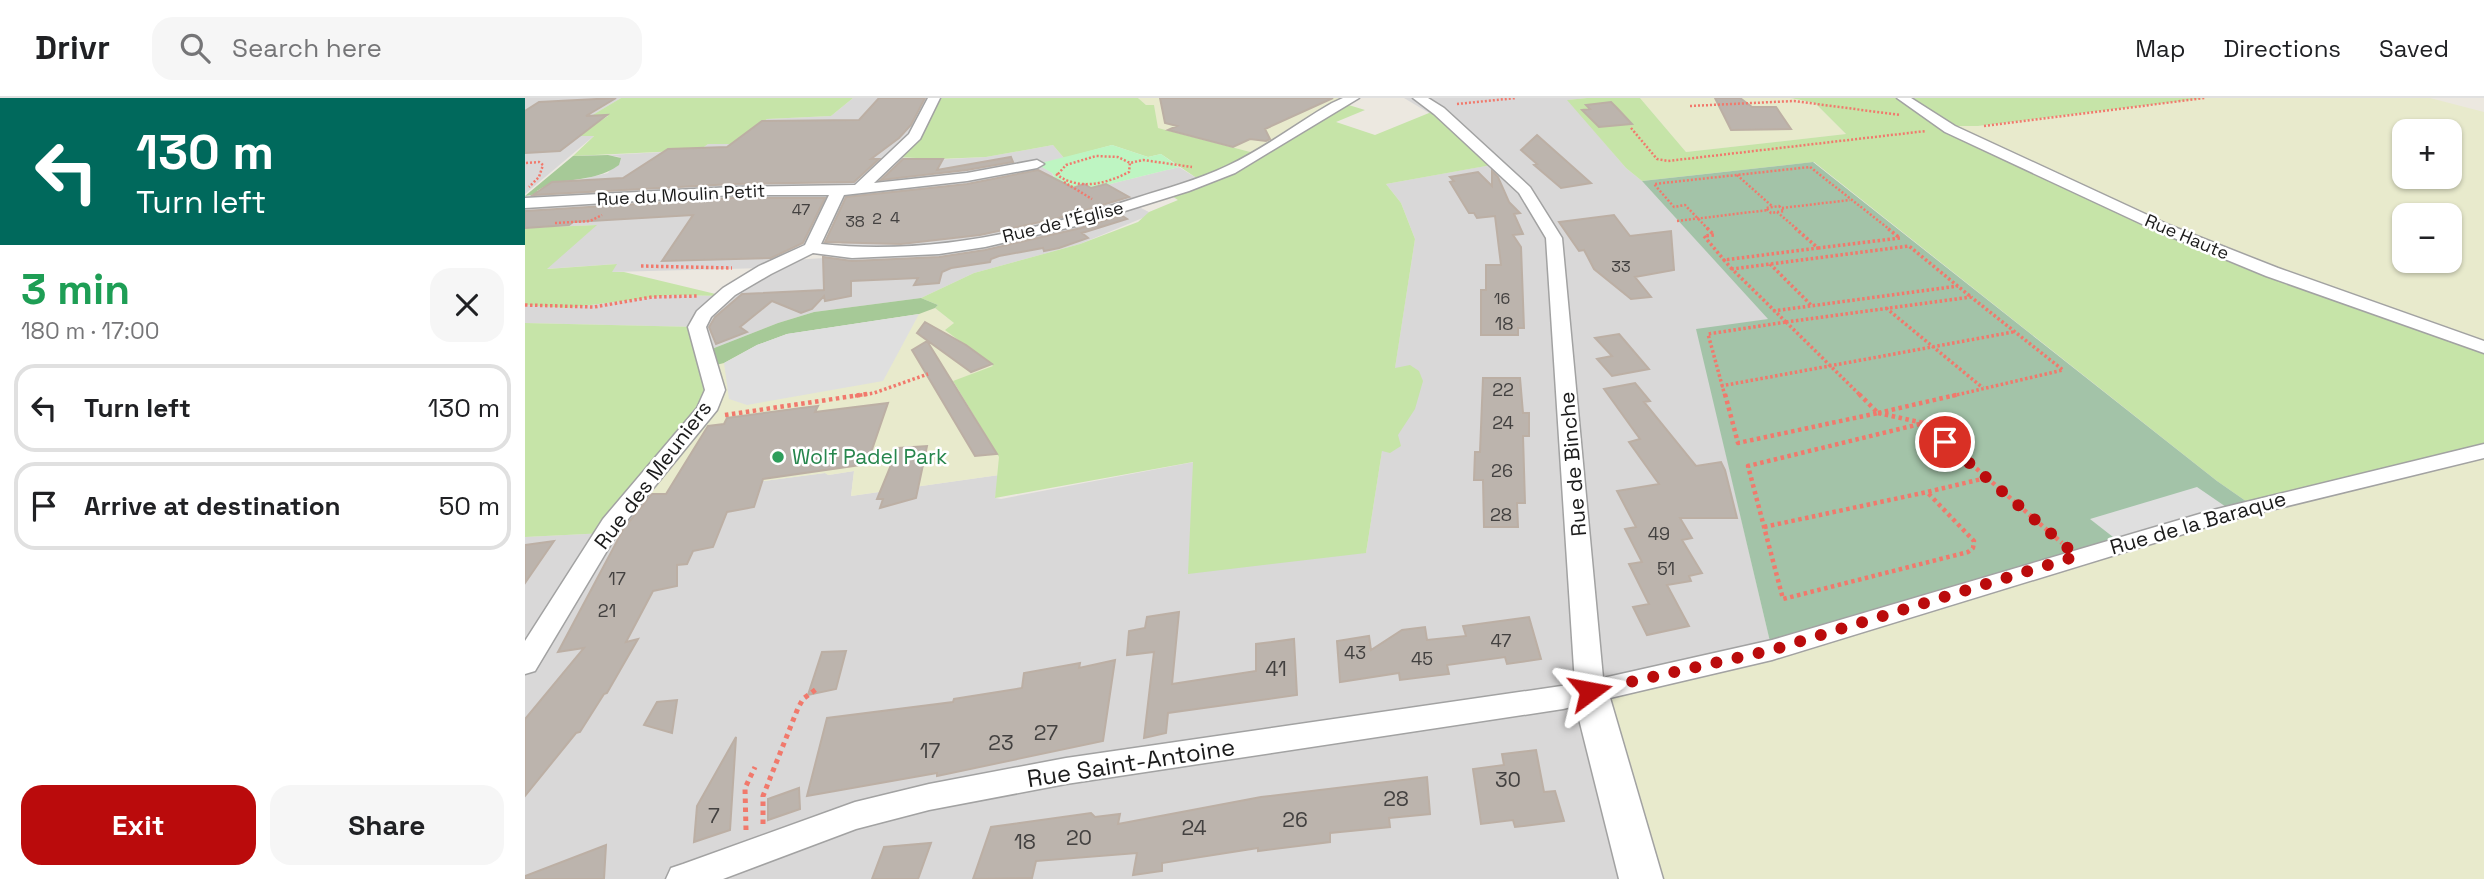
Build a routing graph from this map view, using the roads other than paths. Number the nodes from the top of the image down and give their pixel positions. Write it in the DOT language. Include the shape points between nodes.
graph roads {
  1 [pos="934,98"];
  2 [pos="1353,98"];
  3 [pos="1903,98"];
  4 [pos="1426,102"];
  5 [pos="1037,164"];
  6 [pos="861,187"];
  7 [pos="838,191"];
  8 [pos="525,203"];
  9 [pos="811,248"];
  10 [pos="2484,348"];
  11 [pos="2484,451"];
  12 [pos="525,664"];
  13 [pos="1590,691"];
  14 [pos="683,879"];
  15 [pos="1641,879"];
  1 -- 6 [label="street" via="915,136"];
  2 -- 9 [label="street, Rue de l'Église" via="1228,172 1115,211 1004,238 926,249 873,253"];
  3 -- 10 [label="street, Rue Haute" via="1950,129 2071,188 2213,249"];
  4 -- 13 [label="street, Rue de Binche" via="1525,190 1554,238"];
  5 -- 6 [label="street, Rue du Moulin Petit" via="967,177"];
  6 -- 7 [label="street, Rue du Moulin Petit"];
  7 -- 8 [label="street, Rue du Moulin Petit" via="733,191"];
  7 -- 9 [label="street"];
  9 -- 12 [label="street, Rue des Meuniers" via="768,268 705,311 697,327 715,390 707,410 611,524"];
  11 -- 13 [label="street, Rue de la Baraque" via="2282,498 1772,650"];
  13 -- 14 [label="street, Rue Saint-Antoine" via="1011,781 871,811"];
  13 -- 15 [label="street, Rue de Binche"];
}
